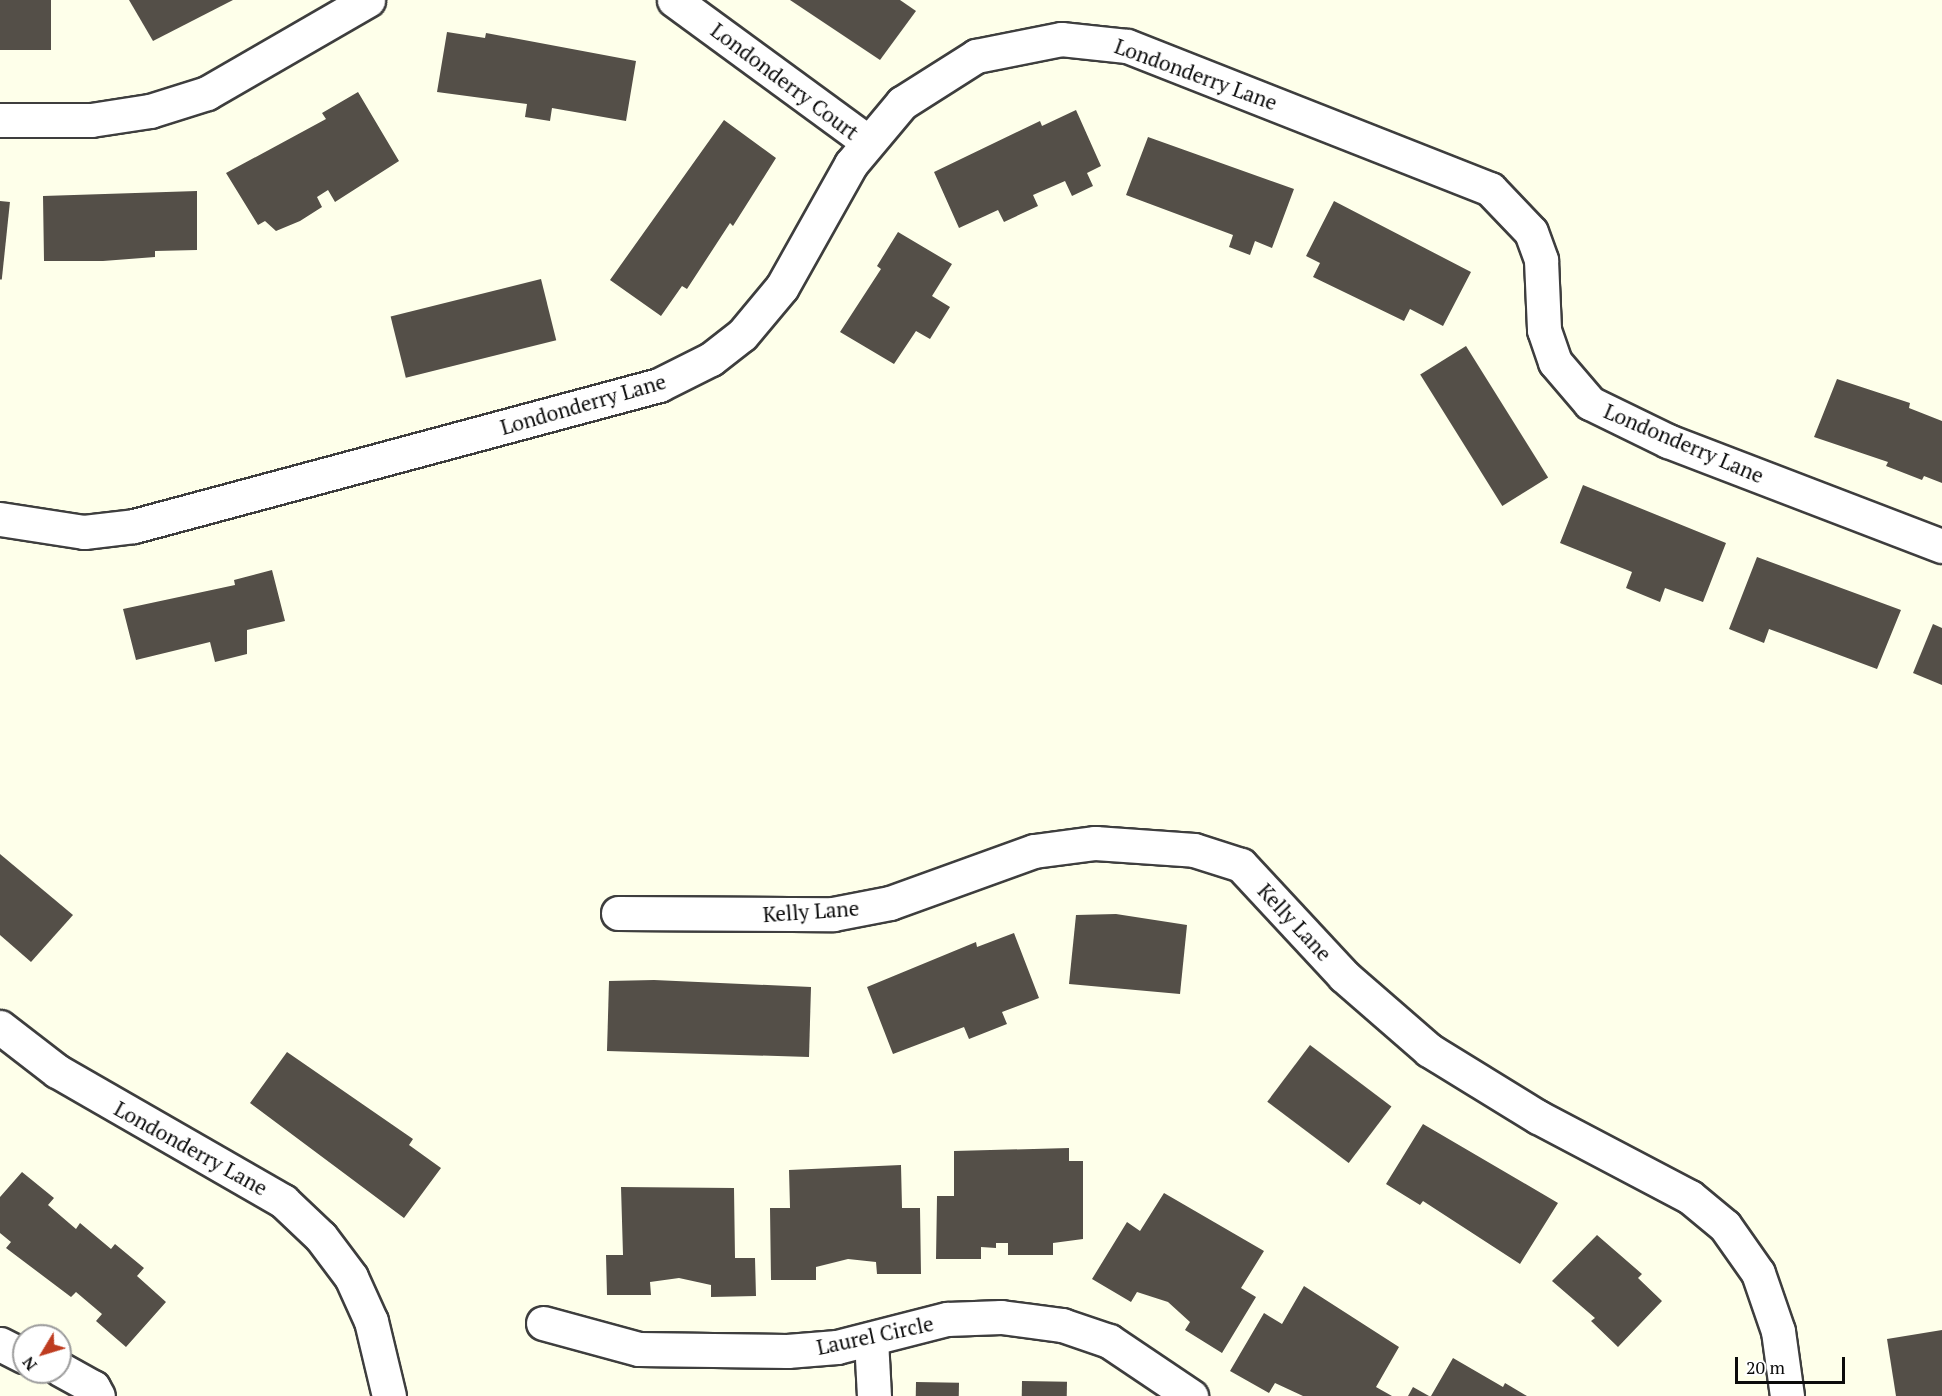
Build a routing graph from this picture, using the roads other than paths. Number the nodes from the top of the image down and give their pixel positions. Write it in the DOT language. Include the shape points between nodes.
graph roads {
  1 [pos="368,0"];
  2 [pos="674,0"];
  3 [pos="0,120"];
  4 [pos="867,141"];
  5 [pos="0,519"];
  6 [pos="1942,546"];
  7 [pos="618,913"];
  8 [pos="0,1027"];
  9 [pos="543,1323"];
  10 [pos="871,1339"];
  11 [pos="72,1376"];
  12 [pos="98,1396"];
  13 [pos="389,1396"];
  14 [pos="874,1396"];
  15 [pos="1191,1396"];
  16 [pos="1787,1396"];
  1 -- 3 [label="street" via="207,93 150,111 92,120"];
  2 -- 4 [label="street, Londonderry Court"];
  4 -- 5 [label="street, Londonderry Lane" via="788,278 742,335 711,359 659,385 134,526 84,532"];
  4 -- 6 [label="street, Londonderry Lane" via="902,104 976,56 1061,39 1127,46 1490,189 1530,232 1541,260 1544,330 1555,362 1590,403 1668,441"];
  7 -- 16 [label="street, Kelly Lane" via="833,914 891,903 1034,851 1095,843 1194,850 1241,865 1344,976 1429,1050 1538,1117 1690,1197 1725,1226 1758,1273 1778,1331"];
  8 -- 13 [label="street, Londonderry Lane" via="57,1071 283,1201 321,1237 351,1277 371,1321"];
  9 -- 10 [label="street, Laurel Circle" via="639,1349 787,1351"];
  10 -- 14 [label="street"];
  10 -- 15 [label="street, Laurel Circle" via="947,1319 1001,1317 1062,1325 1109,1341"];
  11 -- 12 [label="street" via="93,1387"];
}
